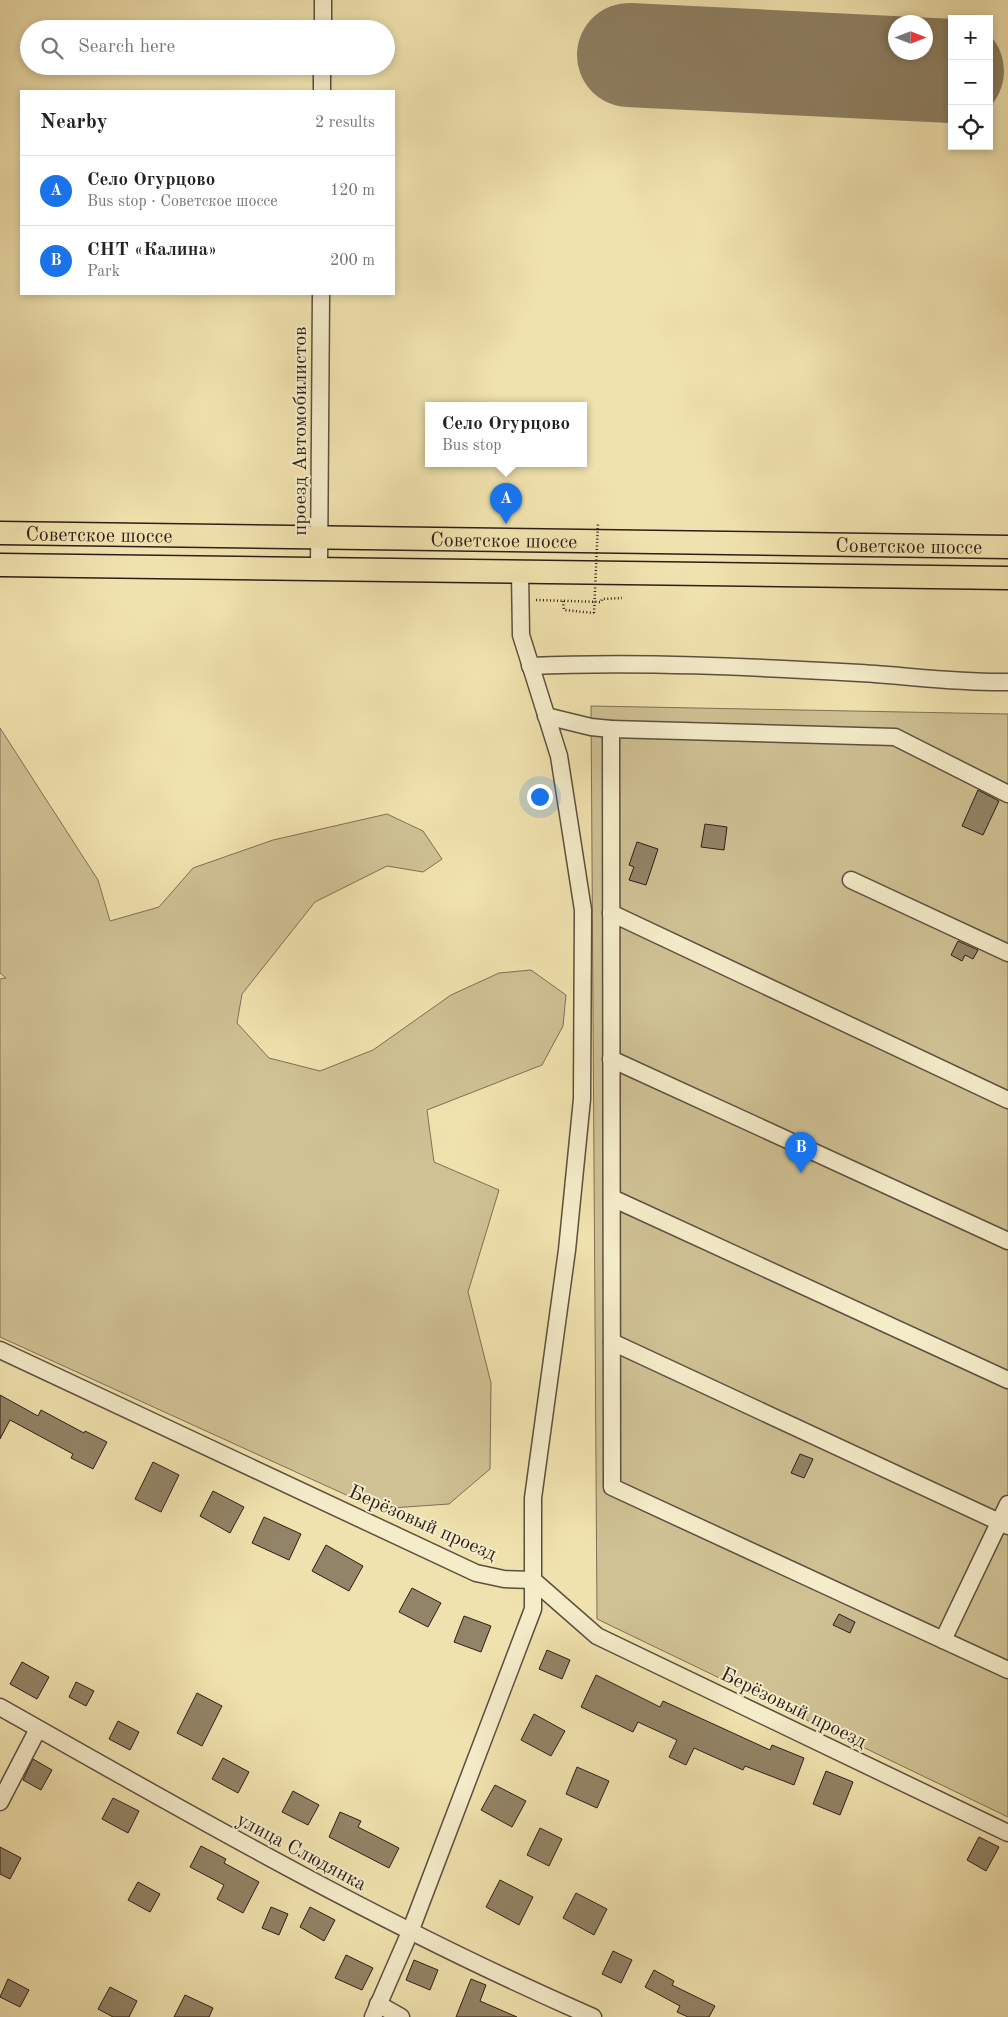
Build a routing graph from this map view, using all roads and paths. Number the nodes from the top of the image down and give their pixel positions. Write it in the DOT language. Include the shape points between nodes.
graph roads {
  1 [pos="323,0"];
  2 [pos="323,20"];
  3 [pos="322,75"];
  4 [pos="322,90"];
  5 [pos="321,295"];
  6 [pos="598,523"];
  7 [pos="0,533"];
  8 [pos="319,538"];
  9 [pos="1008,547"];
  10 [pos="0,565"];
  11 [pos="319,568"];
  12 [pos="520,572"];
  13 [pos="1008,578"];
  14 [pos="622,598"];
  15 [pos="563,600"];
  16 [pos="520,617"];
  17 [pos="530,666"];
  18 [pos="1008,682"];
  19 [pos="546,716"];
  20 [pos="611,729"];
  21 [pos="1008,794"];
  22 [pos="851,880"];
  23 [pos="611,913"];
  24 [pos="1008,953"];
  25 [pos="611,1059"];
  26 [pos="1008,1100"];
  27 [pos="612,1198"];
  28 [pos="1008,1241"];
  29 [pos="612,1342"];
  30 [pos="0,1350"];
  31 [pos="1008,1380"];
  32 [pos="1008,1504"];
  33 [pos="1004,1525"];
  34 [pos="533,1580"];
  35 [pos="943,1640"];
  36 [pos="1008,1670"];
  37 [pos="0,1707"];
  38 [pos="38,1729"];
  39 [pos="0,1802"];
  40 [pos="1008,1833"];
  41 [pos="410,1932"];
  42 [pos="376,2010"];
  43 [pos="402,2017"];
  44 [pos="593,2017"];
  1 -- 2 [label="street"];
  3 -- 4 [label="street"];
  5 -- 8 [label="street, проезд Автомобилистов"];
  6 -- 15 [label="path, bridge" via="594,613 564,610"];
  7 -- 8 [label="highway, Советское шоссе"];
  8 -- 9 [label="highway, Советское шоссе"];
  8 -- 11 [label="street, проезд Автомобилистов"];
  10 -- 11 [label="highway, Советское шоссе"];
  11 -- 12 [label="highway, Советское шоссе"];
  12 -- 13 [label="highway, Советское шоссе"];
  12 -- 16 [label="street"];
  14 -- 15 [label="path" via="602,599 601,602"];
  15 -- 16 [label="path" via="528,602"];
  16 -- 17 [label="street" via="521,635"];
  17 -- 18 [label="street" via="608,663 699,665 862,673 963,683"];
  17 -- 19 [label="street"];
  19 -- 20 [label="street"];
  19 -- 34 [label="street" via="558,756 583,910 582,1099 567,1250 533,1498"];
  20 -- 21 [label="street" via="895,737"];
  20 -- 23 [label="street"];
  22 -- 24 [label="street"];
  23 -- 25 [label="street"];
  23 -- 26 [label="street"];
  25 -- 27 [label="street"];
  25 -- 28 [label="street"];
  27 -- 29 [label="street"];
  27 -- 31 [label="street"];
  29 -- 33 [label="street"];
  29 -- 35 [label="street" via="612,1487"];
  30 -- 34 [label="street, Берёзовый проезд" via="476,1573 504,1579"];
  32 -- 33 [label="street"];
  33 -- 35 [label="street"];
  34 -- 40 [label="street, Берёзовый проезд" via="597,1636"];
  34 -- 41 [label="street" via="533,1609"];
  35 -- 36 [label="street"];
  37 -- 38 [label="street, улица Слюдянка"];
  38 -- 39 [label="street"];
  38 -- 41 [label="street, улица Слюдянка" via="227,1836"];
  41 -- 42 [label="street"];
  41 -- 44 [label="street, улица Слюдянка"];
  42 -- 43 [label="street"];
}
